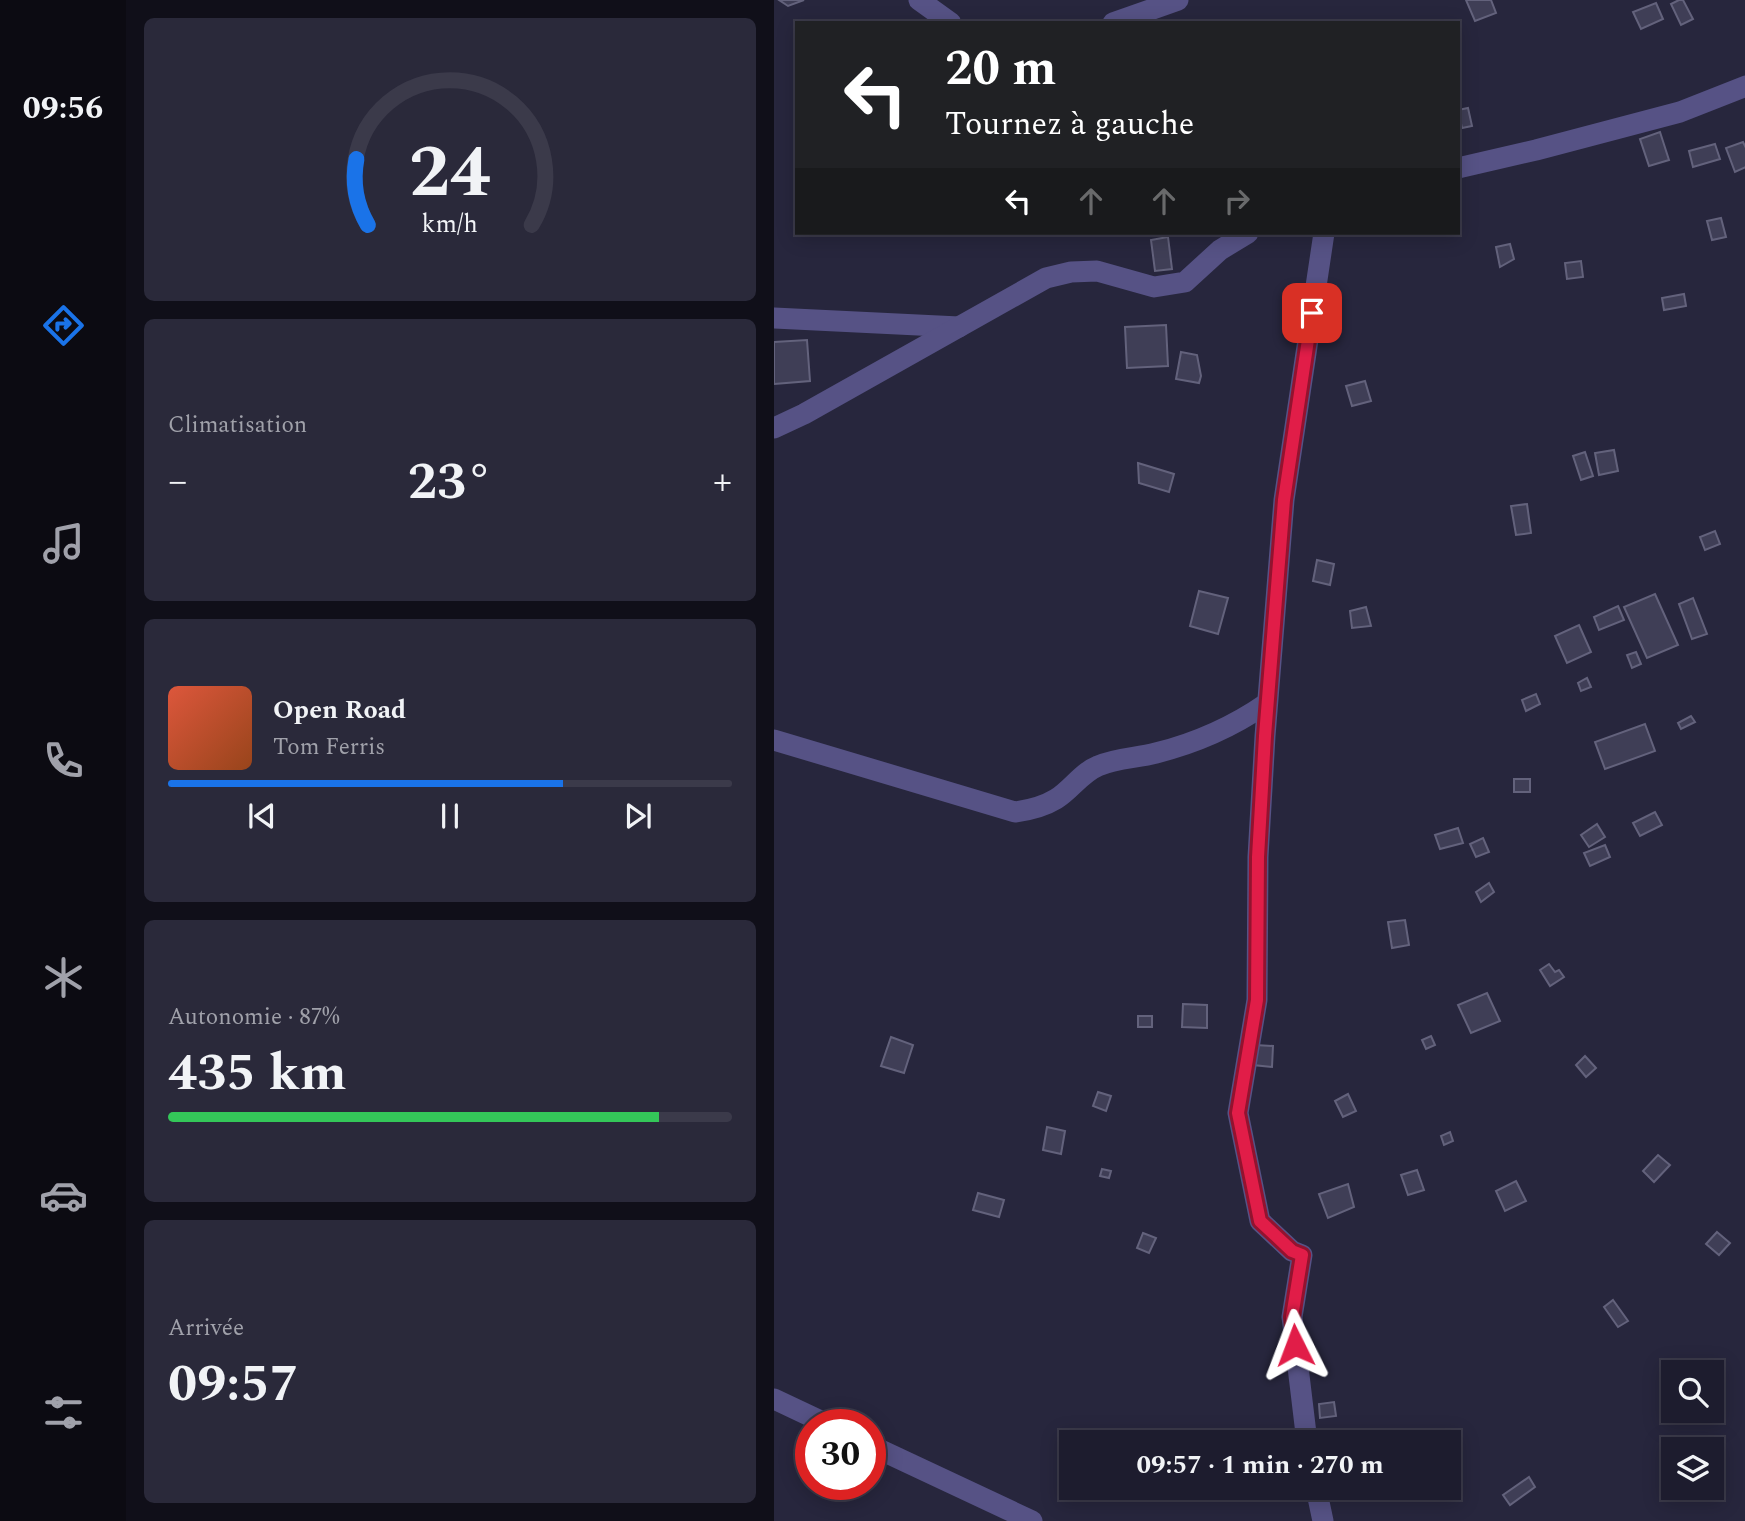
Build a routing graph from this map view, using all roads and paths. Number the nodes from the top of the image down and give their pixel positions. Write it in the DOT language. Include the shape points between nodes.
graph roads {
  1 [pos="919,0"];
  2 [pos="1178,0"];
  3 [pos="948,21"];
  4 [pos="1119,21"];
  5 [pos="1745,86"];
  6 [pos="1460,167"];
  7 [pos="1245,235"];
  8 [pos="1324,235"];
  9 [pos="774,318"];
  10 [pos="959,327"];
  11 [pos="774,428"];
  12 [pos="1268,703"];
  13 [pos="774,740"];
  14 [pos="774,1399"];
  15 [pos="796,1409"];
  16 [pos="1306,1430"];
  17 [pos="886,1453"];
  18 [pos="1319,1500"];
  19 [pos="1032,1521"];
  20 [pos="1323,1521"];
  1 -- 3 [label="street"];
  2 -- 4 [label="street"];
  5 -- 6 [label="street" via="1680,112"];
  7 -- 10 [label="street" via="1185,282 1154,287 1097,271 1071,272 1046,278"];
  8 -- 12 [label="street" via="1284,500"];
  9 -- 10 [label="street"];
  10 -- 11 [label="street"];
  12 -- 13 [label="street" via="1210,735 1098,766 1058,799 1016,812"];
  12 -- 16 [label="street" via="1258,857 1257,1000 1238,1113 1260,1221 1302,1255 1292,1317"];
  14 -- 15 [label="street"];
  17 -- 19 [label="street"];
  18 -- 20 [label="street"];
}
